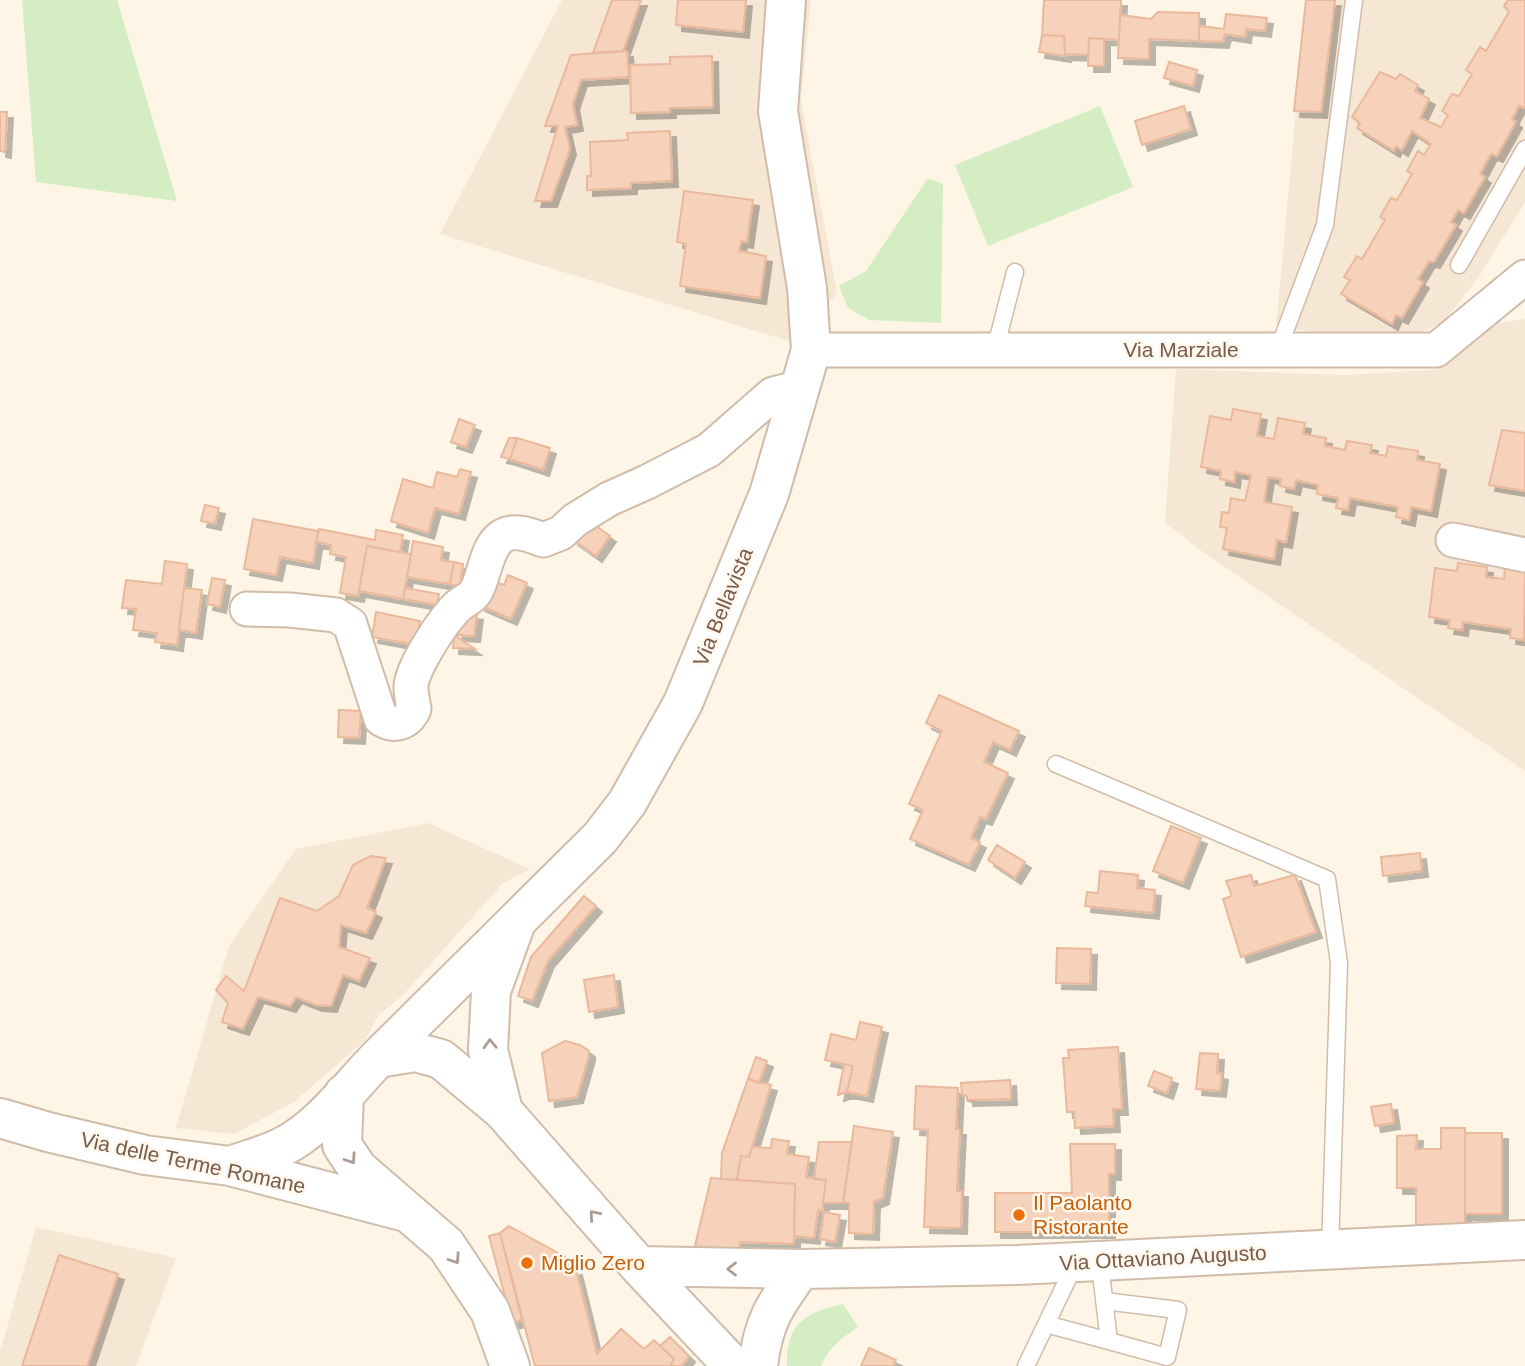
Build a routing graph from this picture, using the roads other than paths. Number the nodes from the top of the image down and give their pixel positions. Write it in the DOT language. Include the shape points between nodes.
graph roads {
  1 [pos="786,0"];
  2 [pos="1353,0"];
  3 [pos="1525,149"];
  4 [pos="1458,265"];
  5 [pos="1015,272"];
  6 [pos="1525,276"];
  7 [pos="811,350"];
  8 [pos="995,350"];
  9 [pos="1278,350"];
  10 [pos="802,387"];
  11 [pos="1453,540"];
  12 [pos="1525,555"];
  13 [pos="247,609"];
  14 [pos="1056,764"];
  15 [pos="519,916"];
  16 [pos="379,1058"];
  17 [pos="344,1094"];
  18 [pos="503,1111"];
  19 [pos="0,1118"];
  20 [pos="230,1166"];
  21 [pos="406,1213"];
  22 [pos="1525,1240"];
  23 [pos="1330,1251"];
  24 [pos="1089,1262"];
  25 [pos="639,1266"];
  26 [pos="801,1269"];
  27 [pos="1104,1301"];
  28 [pos="1046,1324"];
  29 [pos="1109,1341"];
  30 [pos="510,1366"];
  31 [pos="733,1366"];
  32 [pos="758,1366"];
  33 [pos="1026,1366"];
  1 -- 7 [label="street, Via Bellavista" via="778,111 807,288"];
  2 -- 9 [label="lane" via="1325,225"];
  3 -- 4 [label="lane"];
  5 -- 8 [label="lane"];
  6 -- 9 [label="street, Via Marziale" via="1436,350"];
  7 -- 8 [label="street, Via Marziale"];
  7 -- 10 [label="street, Via Bellavista"];
  8 -- 9 [label="street, Via Marziale"];
  10 -- 13 [label="street" via="773,394 709,450 609,499 561,533 542,540 523,534 502,536 492,548 475,594 456,608 422,657 410,687 414,709 400,723 381,719 350,624 336,615"];
  10 -- 15 [label="street, Via Bellavista" via="769,494 683,703 627,803 600,838"];
  11 -- 12 [label="street"];
  14 -- 23 [label="lane" via="1327,879 1339,963"];
  15 -- 16 [label="street, Via Bellavista"];
  18 -- 15 [label="street, one-way" via="488,1050 491,991"];
  16 -- 17 [label="street, Via Bellavista"];
  16 -- 18 [label="street" via="415,1052 441,1059"];
  17 -- 20 [label="street, Via Bellavista" via="321,1121 283,1147"];
  17 -- 21 [label="street, one-way" via="342,1145 358,1169"];
  25 -- 18 [label="street, one-way"];
  19 -- 20 [label="street, Via delle Terme Romane" via="145,1155"];
  20 -- 21 [label="street, Via delle Terme Romane"];
  21 -- 30 [label="street, Via delle Terme Romane, one-way" via="446,1245 490,1311"];
  22 -- 23 [label="street, Via Ottaviano Augusto"];
  23 -- 24 [label="street, Via Ottaviano Augusto"];
  24 -- 26 [label="street, Via Ottaviano Augusto"];
  24 -- 27 [label="lane"];
  24 -- 28 [label="lane"];
  26 -- 25 [label="street, Via Ottaviano Augusto, one-way"];
  25 -- 31 [label="street"];
  26 -- 32 [label="street" via="777,1301 761,1336"];
  27 -- 29 [label="lane"];
  27 -- 29 [label="lane" via="1178,1310 1167,1357"];
  28 -- 29 [label="lane"];
  28 -- 33 [label="lane"];
}
